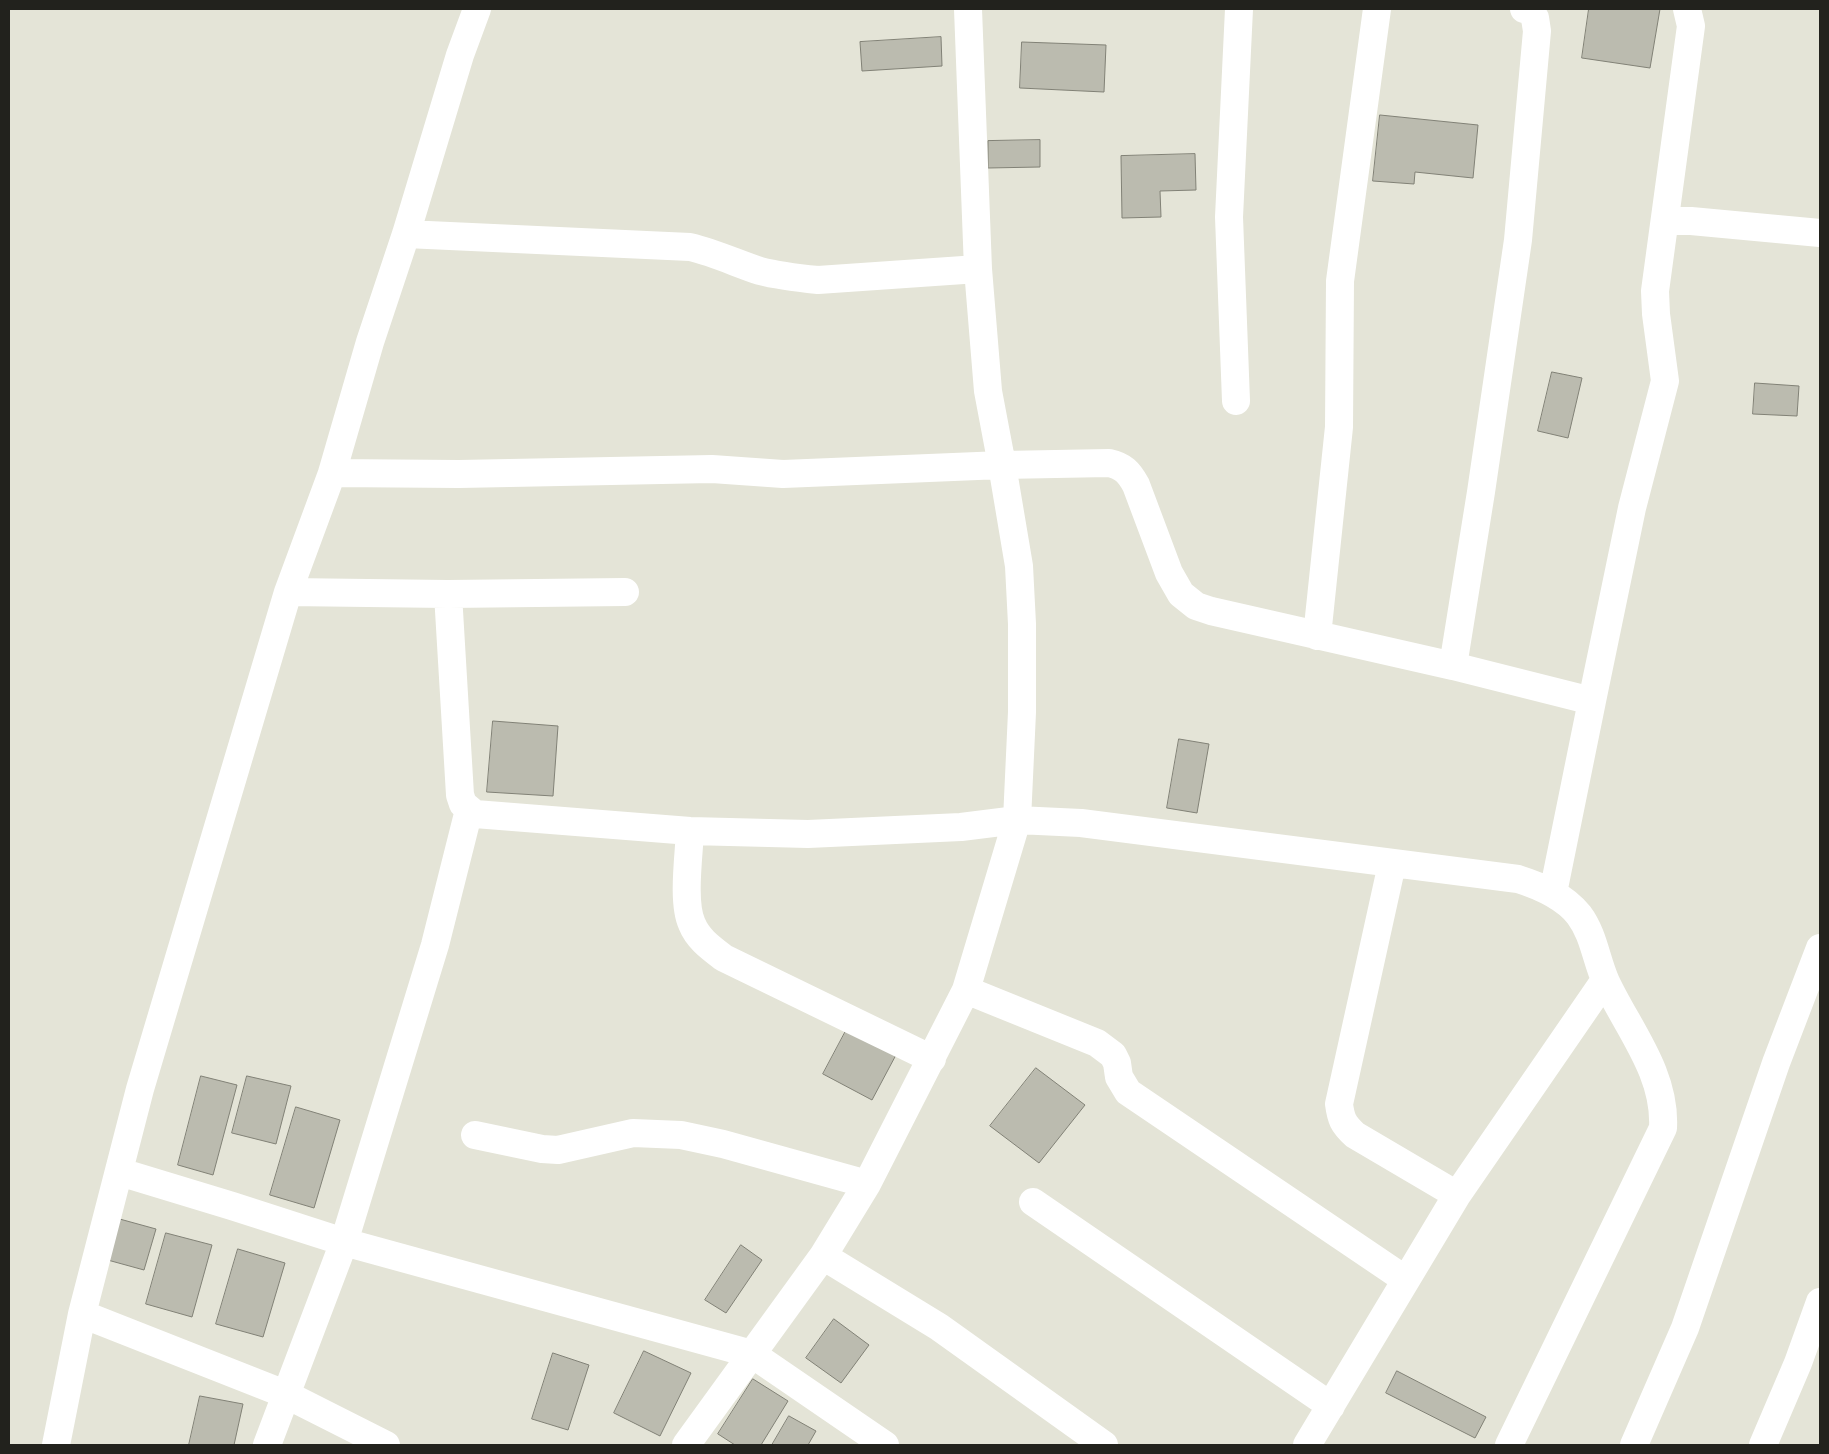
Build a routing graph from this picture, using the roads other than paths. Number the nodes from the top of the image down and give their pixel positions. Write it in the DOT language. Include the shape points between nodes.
graph roads {
  1 [pos="478,9"];
  2 [pos="968,9"];
  3 [pos="1239,9"];
  4 [pos="1377,9"];
  5 [pos="1524,9"];
  6 [pos="1687,9"];
  7 [pos="1665,221"];
  8 [pos="1820,233"];
  9 [pos="406,234"];
  10 [pos="978,269"];
  11 [pos="1236,401"];
  12 [pos="1002,465"];
  13 [pos="332,473"];
  14 [pos="288,592"];
  15 [pos="625,592"];
  16 [pos="448,594"];
  17 [pos="1317,636"];
  18 [pos="1453,666"];
  19 [pos="1592,701"];
  20 [pos="469,810"];
  21 [pos="1017,820"];
  22 [pos="690,831"];
  23 [pos="1392,864"];
  24 [pos="1553,893"];
  25 [pos="1820,948"];
  26 [pos="1605,980"];
  27 [pos="966,990"];
  28 [pos="932,1059"];
  29 [pos="476,1135"];
  30 [pos="120,1172"];
  31 [pos="867,1184"];
  32 [pos="1457,1195"];
  33 [pos="1033,1202"];
  34 [pos="344,1242"];
  35 [pos="823,1256"];
  36 [pos="1406,1280"];
  37 [pos="1820,1302"];
  38 [pos="82,1314"];
  39 [pos="752,1354"];
  40 [pos="285,1394"];
  41 [pos="1331,1406"];
  42 [pos="56,1445"];
  43 [pos="267,1445"];
  44 [pos="386,1445"];
  45 [pos="686,1445"];
  46 [pos="885,1445"];
  47 [pos="1104,1445"];
  48 [pos="1307,1445"];
  49 [pos="1509,1445"];
  50 [pos="1634,1445"];
  51 [pos="1763,1445"];
  1 -- 9 [label="street" via="460,55"];
  2 -- 10 [label="street"];
  3 -- 11 [label="street" via="1229,217"];
  4 -- 17 [label="street" via="1340,281 1339,426"];
  5 -- 18 [label="street" via="1535,18 1537,31 1518,240"];
  6 -- 7 [label="street" via="1691,26"];
  7 -- 8 [label="street"];
  7 -- 19 [label="street" via="1655,302 1665,381 1632,508"];
  9 -- 10 [label="street" via="690,247 760,270 818,280"];
  9 -- 13 [label="street"];
  10 -- 12 [label="street" via="988,391"];
  12 -- 13 [label="street" via="783,474 712,469"];
  12 -- 17 [label="street" via="1119,465 1130,473 1169,573 1181,594 1196,606 1211,611"];
  12 -- 21 [label="street" via="1019,566 1022,624"];
  13 -- 14 [label="street"];
  14 -- 16 [label="street"];
  14 -- 30 [label="street" via="140,1089"];
  15 -- 16 [label="street"];
  16 -- 20 [label="street" via="460,795"];
  17 -- 18 [label="street"];
  18 -- 19 [label="street"];
  19 -- 24 [label="street"];
  20 -- 22 [label="street" via="482,816"];
  20 -- 34 [label="street" via="435,945"];
  21 -- 22 [label="street" via="961,827 808,834"];
  21 -- 23 [label="street" via="1081,823"];
  21 -- 27 [label="street"];
  22 -- 28 [label="street" via="687,903 691,924 705,944 724,958"];
  23 -- 24 [label="street" via="1518,879"];
  23 -- 32 [label="street" via="1340,1104 1342,1121 1355,1135"];
  24 -- 26 [label="street" via="1579,915 1590,935"];
  25 -- 50 [label="street" via="1776,1063 1685,1328"];
  26 -- 32 [label="street"];
  26 -- 49 [label="street" via="1655,1075 1664,1110 1662,1128"];
  27 -- 28 [label="street"];
  27 -- 36 [label="street" via="1097,1043 1112,1055 1128,1092"];
  28 -- 31 [label="street"];
  29 -- 31 [label="street" via="558,1150 634,1133 681,1135"];
  30 -- 34 [label="street"];
  30 -- 38 [label="street"];
  31 -- 35 [label="street"];
  32 -- 36 [label="street"];
  33 -- 41 [label="street"];
  34 -- 39 [label="street"];
  34 -- 40 [label="street"];
  35 -- 39 [label="street"];
  35 -- 47 [label="street" via="939,1327"];
  36 -- 41 [label="street"];
  37 -- 51 [label="street"];
  38 -- 40 [label="street"];
  38 -- 42 [label="street"];
  39 -- 45 [label="street"];
  39 -- 46 [label="street"];
  40 -- 43 [label="street"];
  40 -- 44 [label="street"];
  41 -- 48 [label="street"];
}
